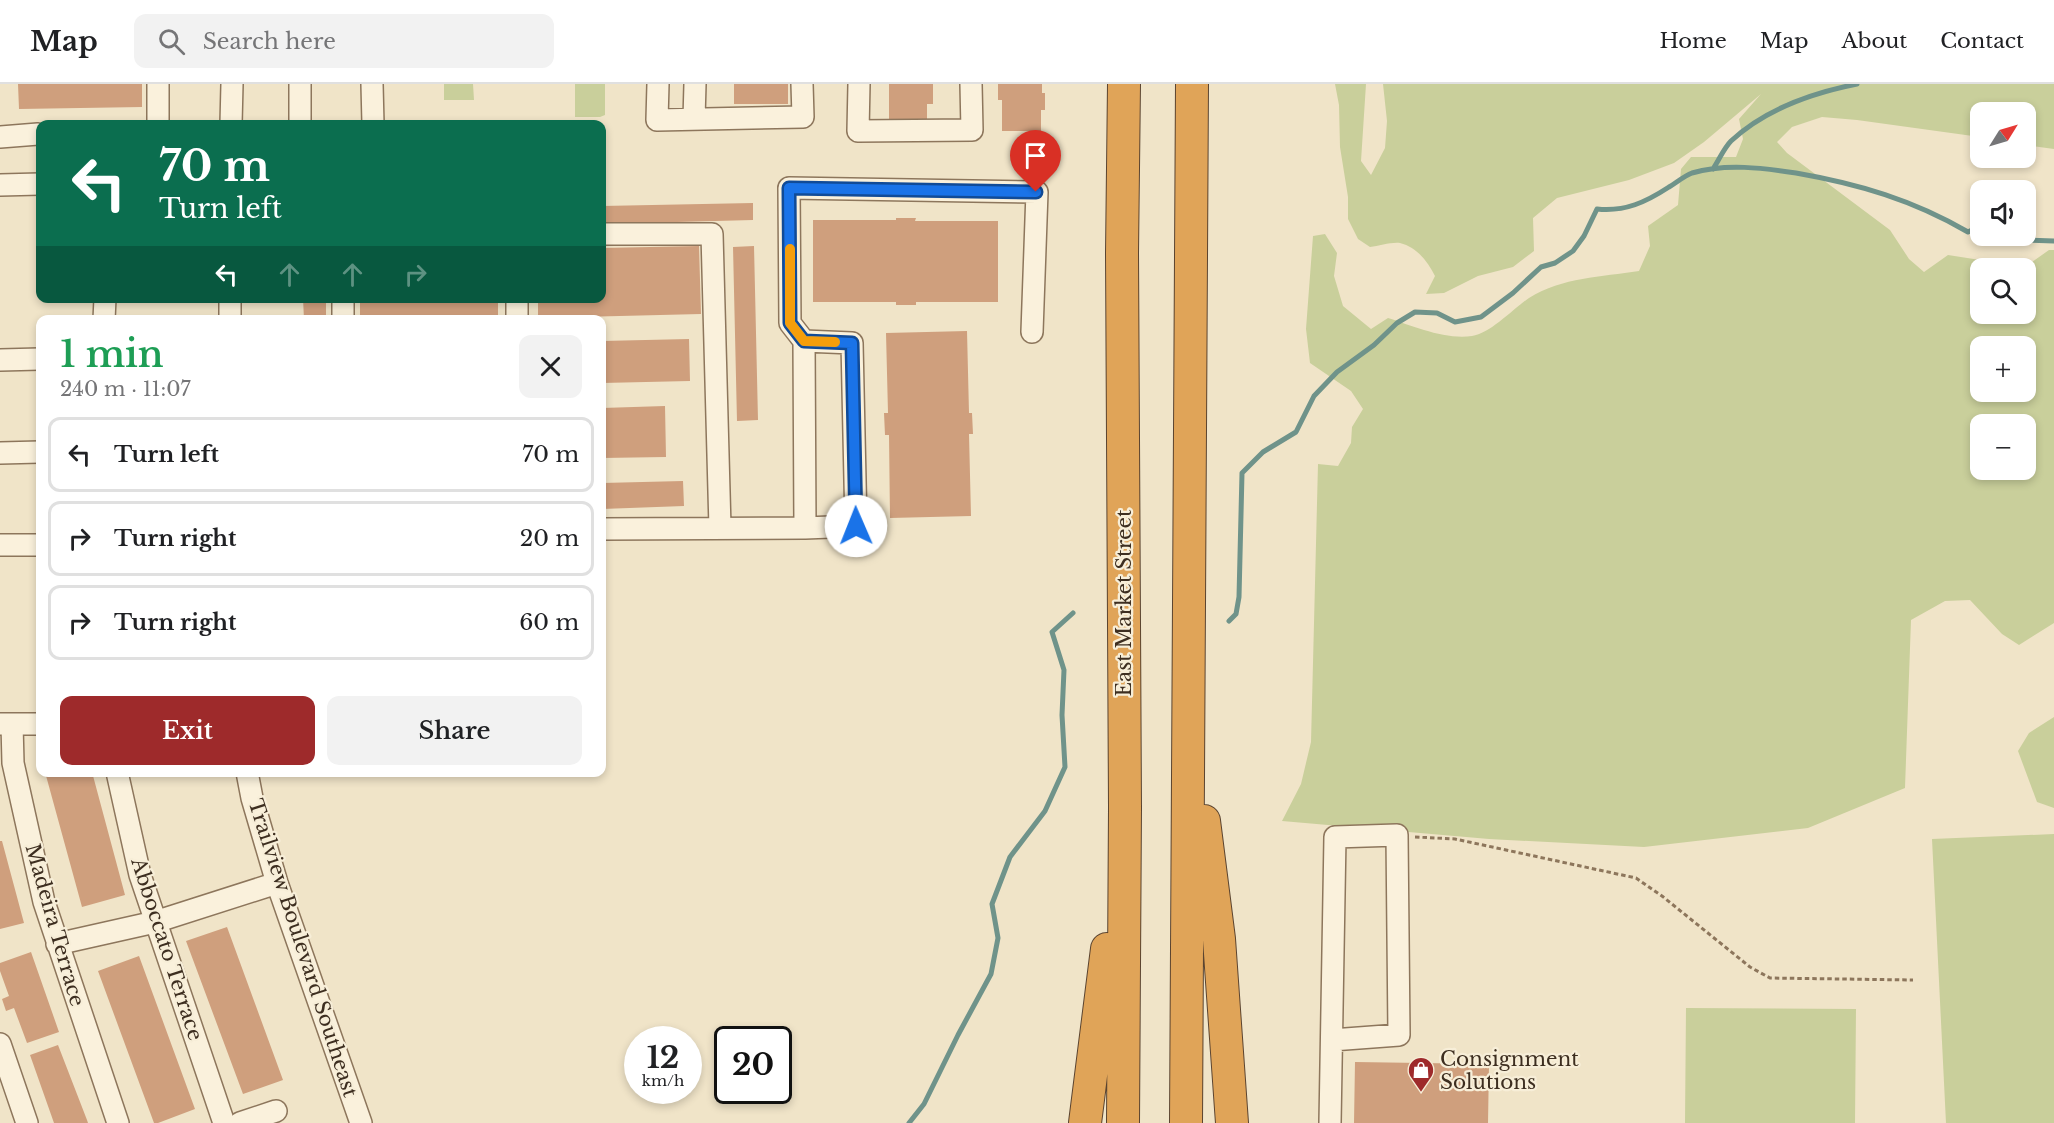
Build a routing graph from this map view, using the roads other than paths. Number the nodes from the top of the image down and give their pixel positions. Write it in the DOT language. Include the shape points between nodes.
graph roads {
  1 [pos="158,84"];
  2 [pos="232,84"];
  3 [pos="300,84"];
  4 [pos="372,84"];
  5 [pos="658,84"];
  6 [pos="694,84"];
  7 [pos="802,84"];
  8 [pos="859,84"];
  9 [pos="971,84"];
  10 [pos="1124,84"];
  11 [pos="1192,84"];
  12 [pos="694,119"];
  13 [pos="158,120"];
  14 [pos="231,120"];
  15 [pos="300,120"];
  16 [pos="373,120"];
  17 [pos="36,134"];
  18 [pos="0,137"];
  19 [pos="36,184"];
  20 [pos="0,185"];
  21 [pos="606,234"];
  22 [pos="1032,332"];
  23 [pos="804,341"];
  24 [pos="36,359"];
  25 [pos="0,360"];
  26 [pos="36,452"];
  27 [pos="0,453"];
  28 [pos="720,528"];
  29 [pos="805,528"];
  30 [pos="606,529"];
  31 [pos="0,545"];
  32 [pos="36,545"];
  33 [pos="1188,695"];
  34 [pos="6,724"];
  35 [pos="36,724"];
  36 [pos="118,777"];
  37 [pos="248,777"];
  38 [pos="1125,808"];
  39 [pos="277,883"];
  40 [pos="155,922"];
  41 [pos="57,944"];
  42 [pos="1332,1040"];
  43 [pos="0,1044"];
  44 [pos="276,1111"];
  45 [pos="27,1123"];
  46 [pos="118,1123"];
  47 [pos="224,1123"];
  48 [pos="240,1123"];
  49 [pos="361,1123"];
  50 [pos="1085,1123"];
  51 [pos="1123,1123"];
  52 [pos="1186,1123"];
  53 [pos="1232,1123"];
  54 [pos="1330,1123"];
  1 -- 13 [label="street"];
  2 -- 14 [label="street"];
  3 -- 15 [label="street"];
  4 -- 16 [label="street"];
  5 -- 12 [label="street" via="657,120"];
  6 -- 12 [label="street"];
  7 -- 12 [label="street" via="803,117"];
  8 -- 9 [label="street" via="858,131 972,130"];
  10 -- 38 [label="highway, East Market Street"];
  11 -- 33 [label="highway"];
  17 -- 18 [label="street"];
  19 -- 20 [label="street"];
  21 -- 28 [label="street" via="712,234"];
  22 -- 23 [label="street" via="1036,192 789,188 790,323"];
  23 -- 29 [label="street"];
  23 -- 29 [label="street" via="852,343 856,526"];
  24 -- 25 [label="street"];
  26 -- 27 [label="street"];
  28 -- 29 [label="street"];
  28 -- 30 [label="street"];
  31 -- 32 [label="street"];
  33 -- 52 [label="highway"];
  33 -- 53 [label="highway" via="1219,939"];
  34 -- 35 [label="street"];
  34 -- 41 [label="street, Madeira Terrace" via="44,902"];
  36 -- 40 [label="street, Abboccato Terrace"];
  37 -- 39 [label="street, Trailview Boulevard Southeast"];
  38 -- 50 [label="highway"];
  38 -- 51 [label="highway, East Market Street"];
  39 -- 40 [label="street"];
  39 -- 49 [label="street, Trailview Boulevard Southeast"];
  40 -- 41 [label="street"];
  40 -- 47 [label="street, Abboccato Terrace"];
  41 -- 46 [label="street, Madeira Terrace"];
  42 -- 42 [label="street" via="1335,837 1397,836 1399,1035"];
  42 -- 54 [label="street"];
  43 -- 45 [label="street"];
  44 -- 48 [label="street"];
}
